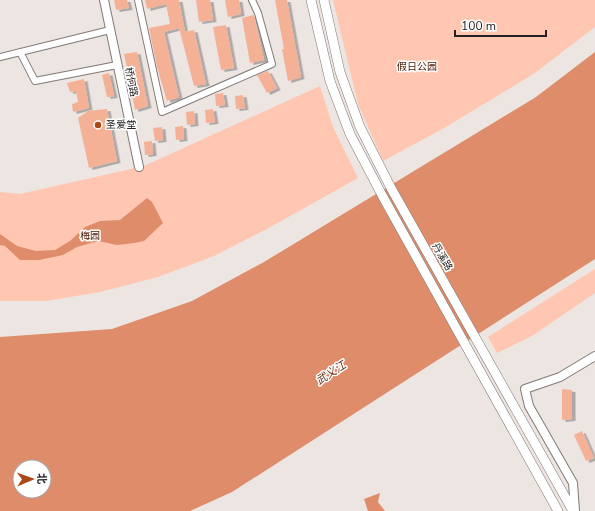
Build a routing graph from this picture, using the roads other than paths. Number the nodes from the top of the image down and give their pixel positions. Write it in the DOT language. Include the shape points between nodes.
graph roads {
  1 [pos="104,0"];
  2 [pos="138,0"];
  3 [pos="252,0"];
  4 [pos="311,0"];
  5 [pos="324,0"];
  6 [pos="110,30"];
  7 [pos="20,52"];
  8 [pos="0,57"];
  9 [pos="117,65"];
  10 [pos="139,168"];
  11 [pos="595,356"];
  12 [pos="558,511"];
  13 [pos="574,511"];
  1 -- 6 [label="street, 桥何路"];
  2 -- 3 [label="street" via="162,112 272,64"];
  4 -- 12 [label="main road" via="330,81 350,134"];
  5 -- 13 [label="main road, 丹溪路" via="340,72 360,127 391,188"];
  6 -- 7 [label="street"];
  6 -- 9 [label="street, 桥何路"];
  7 -- 8 [label="street"];
  7 -- 9 [label="street" via="35,81"];
  9 -- 10 [label="street, 桥何路"];
  11 -- 13 [label="street" via="560,377 525,389 529,406 573,483"];
}
